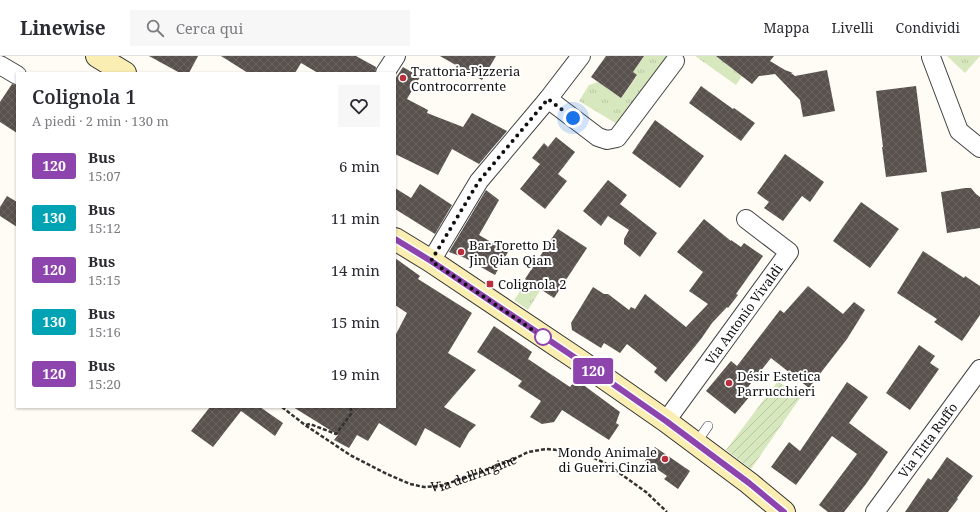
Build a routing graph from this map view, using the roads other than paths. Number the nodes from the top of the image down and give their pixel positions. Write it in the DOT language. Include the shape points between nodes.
graph roads {
  1 [pos="97,56"];
  2 [pos="396,56"];
  3 [pos="574,57"];
  4 [pos="931,57"];
  5 [pos="675,61"];
  6 [pos="0,65"];
  7 [pos="122,72"];
  8 [pos="386,72"];
  9 [pos="16,74"];
  10 [pos="548,99"];
  11 [pos="980,148"];
  12 [pos="746,219"];
  13 [pos="396,240"];
  14 [pos="431,261"];
  15 [pos="980,368"];
  16 [pos="666,421"];
  17 [pos="784,512"];
  18 [pos="875,512"];
  1 -- 7 [label="main road"];
  2 -- 8 [label="street"];
  3 -- 10 [label="street"];
  4 -- 11 [label="street" via="958,131"];
  5 -- 10 [label="street" via="617,138 607,140 598,137"];
  6 -- 9 [label="street"];
  10 -- 14 [label="street" via="479,181"];
  12 -- 16 [label="street, Via Antonio Vivaldi" via="788,252"];
  13 -- 14 [label="main road"];
  14 -- 16 [label="main road"];
  15 -- 18 [label="street, Via Titta Ruffo"];
  16 -- 17 [label="main road" via="702,435 749,483"];
}
